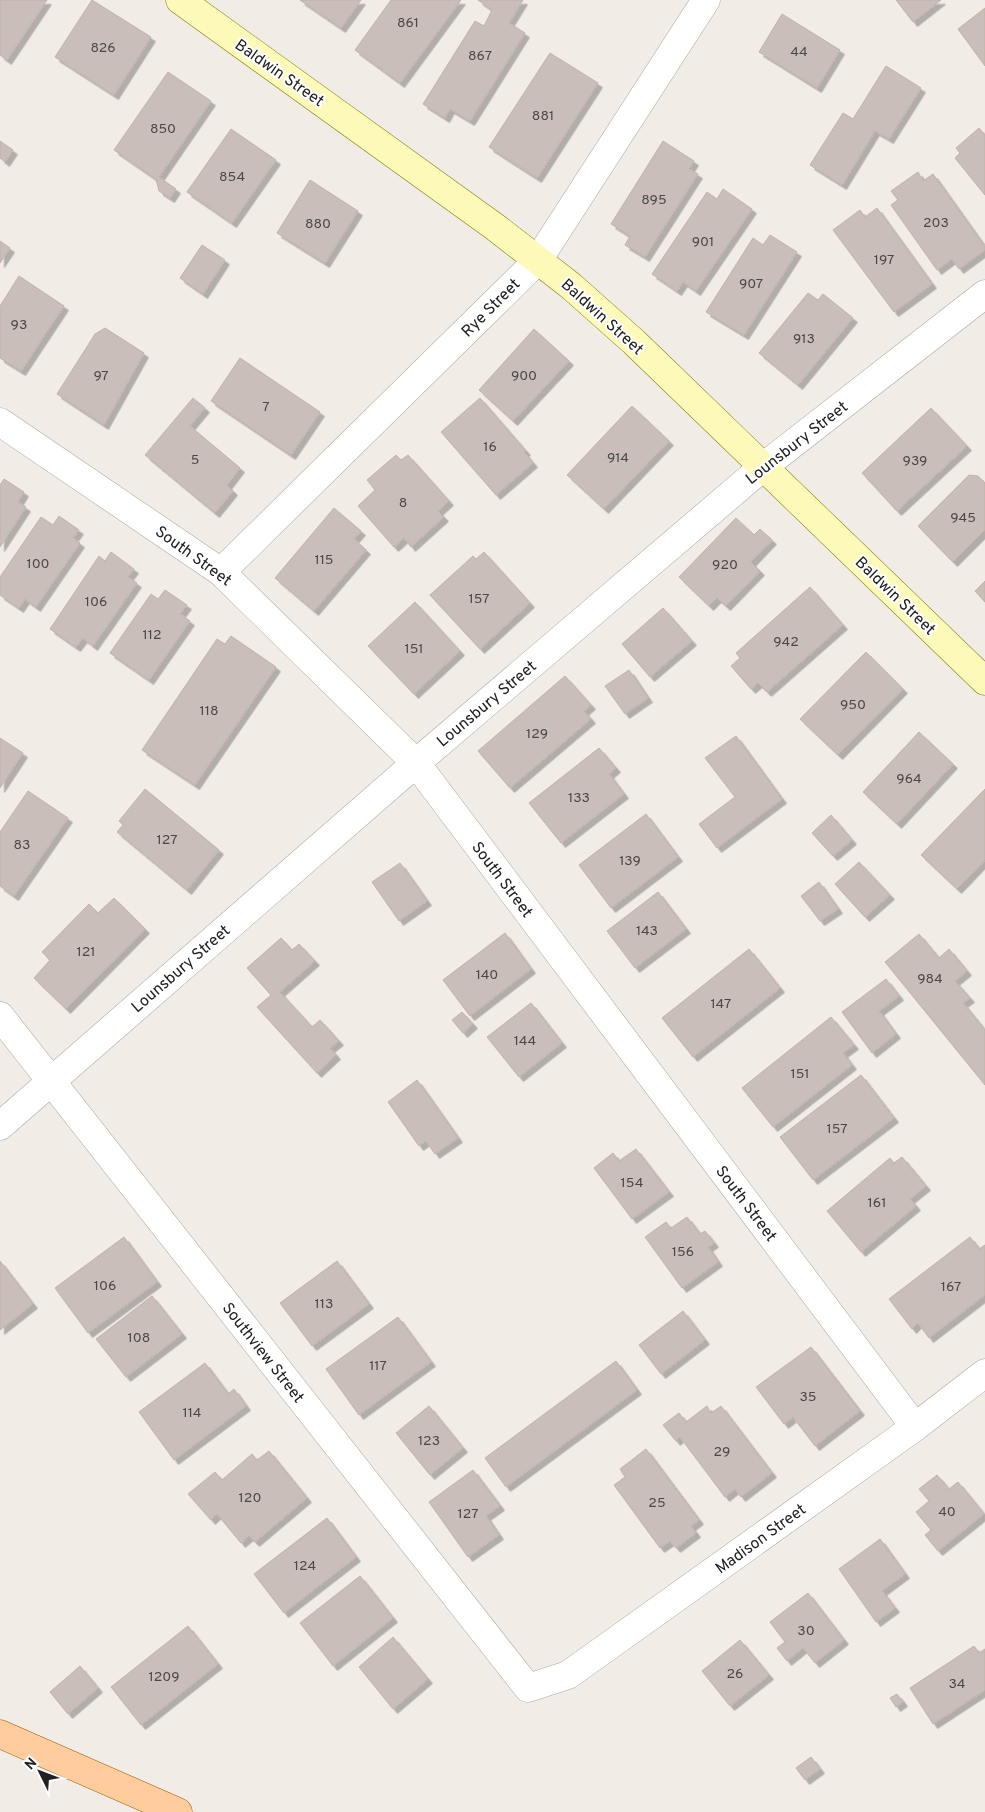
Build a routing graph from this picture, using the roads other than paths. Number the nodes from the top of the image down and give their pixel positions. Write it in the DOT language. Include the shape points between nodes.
graph roads {
  1 [pos="180,0"];
  2 [pos="706,0"];
  3 [pos="538,260"];
  4 [pos="985,294"];
  5 [pos="0,422"];
  6 [pos="763,467"];
  7 [pos="221,572"];
  8 [pos="985,681"];
  9 [pos="416,763"];
  10 [pos="0,1016"];
  11 [pos="51,1081"];
  12 [pos="0,1126"];
  13 [pos="985,1373"];
  14 [pos="915,1427"];
  15 [pos="528,1688"];
  16 [pos="0,1734"];
  17 [pos="178,1812"];
  1 -- 3 [label="main road, Baldwin Street" via="387,147"];
  2 -- 3 [label="street, Rye Street"];
  3 -- 6 [label="main road, Baldwin Street" via="634,342"];
  3 -- 7 [label="street, Rye Street"];
  4 -- 6 [label="street, Lounsbury Street"];
  5 -- 7 [label="street, South Street"];
  6 -- 8 [label="main road, Baldwin Street"];
  6 -- 9 [label="street, Lounsbury Street"];
  7 -- 9 [label="street, South Street"];
  9 -- 11 [label="street, Lounsbury Street"];
  9 -- 14 [label="street, South Street"];
  10 -- 11 [label="street, Southview Street"];
  11 -- 12 [label="street, Lounsbury Street"];
  11 -- 15 [label="street, Southview Street"];
  13 -- 14 [label="street, Madison Street"];
  14 -- 15 [label="street, Madison Street" via="568,1675"];
  16 -- 17 [label="main road"];
}
